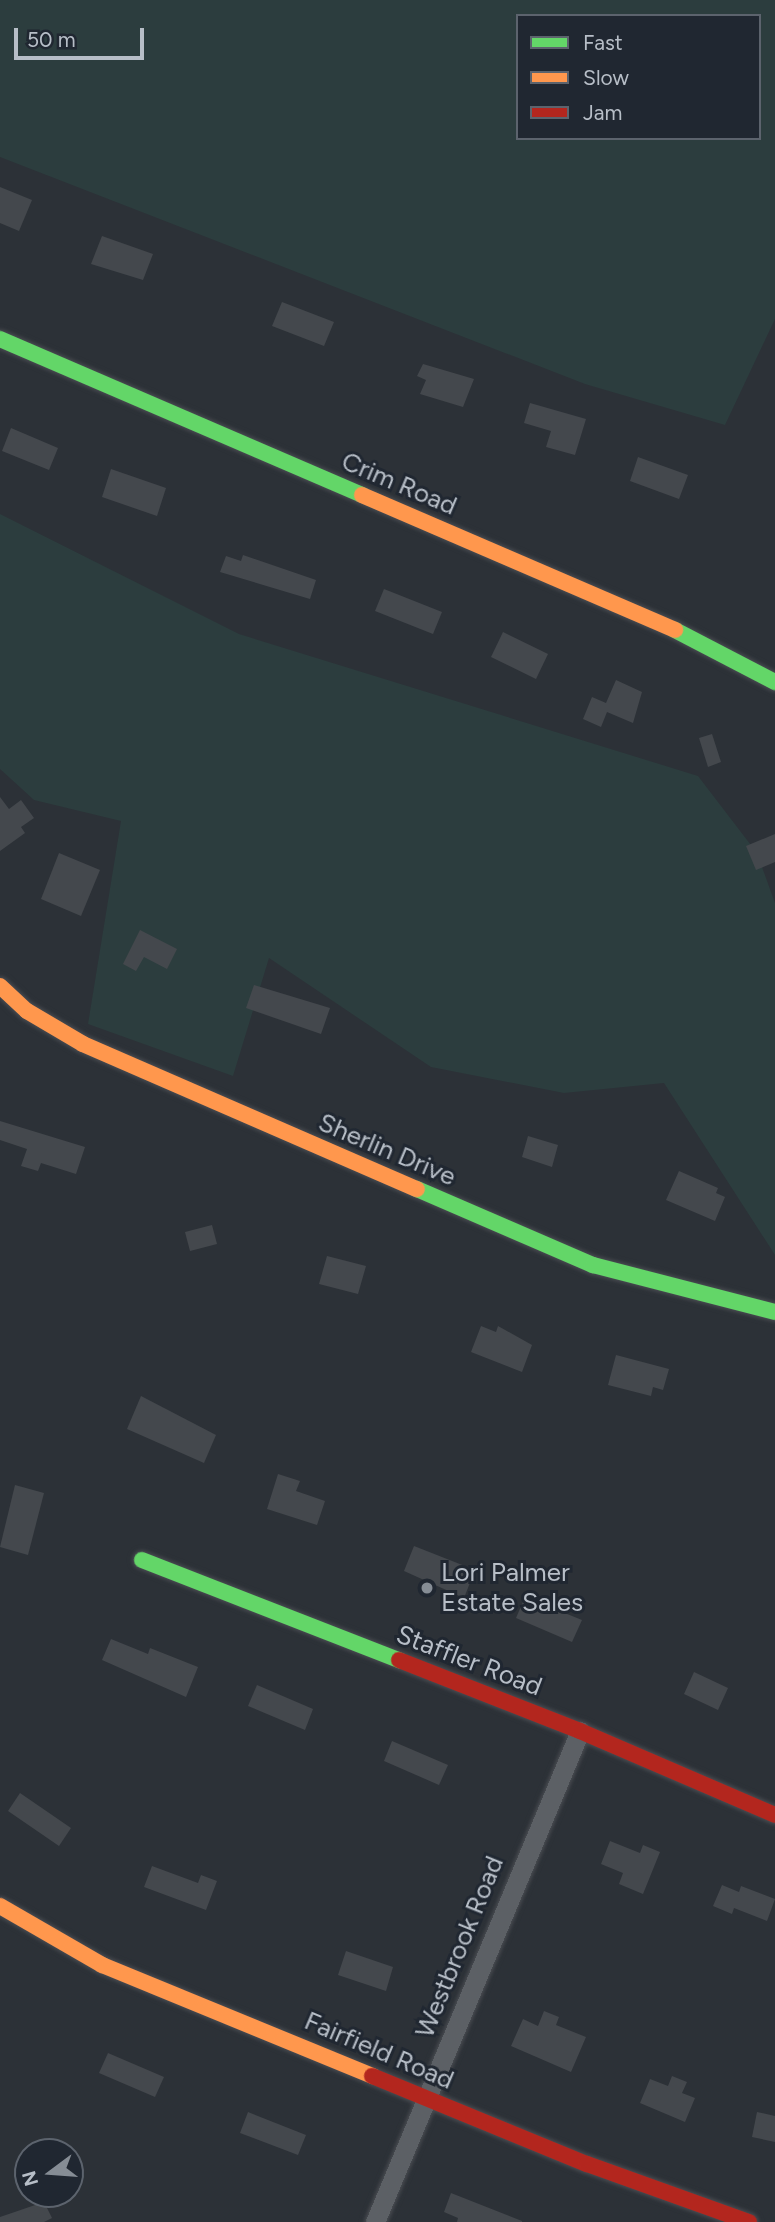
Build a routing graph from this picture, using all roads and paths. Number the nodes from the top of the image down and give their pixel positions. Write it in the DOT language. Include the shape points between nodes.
graph roads {
  1 [pos="0,339"];
  2 [pos="775,682"];
  3 [pos="0,986"];
  4 [pos="775,1312"];
  5 [pos="142,1560"];
  6 [pos="580,1731"];
  7 [pos="775,1815"];
  8 [pos="0,1906"];
  9 [pos="428,2098"];
  10 [pos="374,2222"];
  11 [pos="750,2222"];
  1 -- 2 [label="street, Crim Road" via="704,642"];
  3 -- 4 [label="street, Sherlin Drive" via="26,1011 83,1044 593,1265"];
  5 -- 6 [label="street, Staffler Road"];
  6 -- 7 [label="street, Staffler Road"];
  6 -- 9 [label="street, Westbrook Road" via="527,1848"];
  8 -- 9 [label="street, Fairfield Road" via="102,1965"];
  9 -- 10 [label="street, Westbrook Road"];
  9 -- 11 [label="street, Fairfield Road" via="587,2164"];
}
